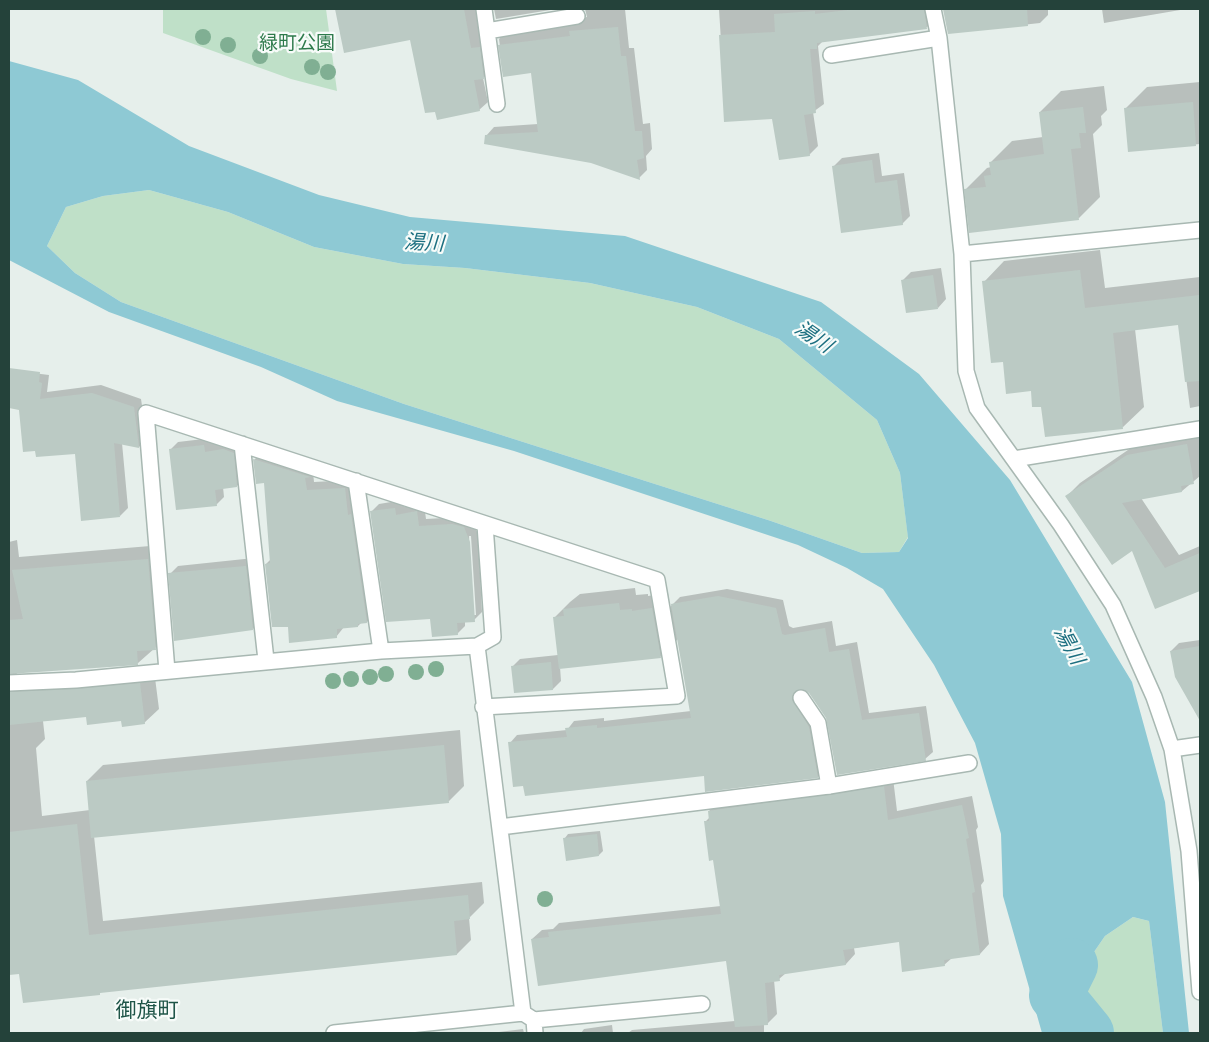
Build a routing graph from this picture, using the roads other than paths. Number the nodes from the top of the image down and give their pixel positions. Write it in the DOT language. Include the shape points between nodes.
graph roads {
  1 [pos="484,9"];
  2 [pos="933,9"];
  3 [pos="577,16"];
  4 [pos="487,31"];
  5 [pos="939,38"];
  6 [pos="831,55"];
  7 [pos="497,104"];
  8 [pos="1200,230"];
  9 [pos="962,254"];
  10 [pos="1200,429"];
  11 [pos="242,444"];
  12 [pos="1014,459"];
  13 [pos="356,481"];
  14 [pos="485,525"];
  15 [pos="477,646"];
  16 [pos="381,651"];
  17 [pos="266,660"];
  18 [pos="167,671"];
  19 [pos="9,683"];
  20 [pos="801,698"];
  21 [pos="483,707"];
  22 [pos="1200,745"];
  23 [pos="1172,749"];
  24 [pos="969,764"];
  25 [pos="829,786"];
  26 [pos="500,827"];
  27 [pos="1200,992"];
  28 [pos="702,1004"];
  29 [pos="530,1022"];
  30 [pos="334,1033"];
  1 -- 4 [label="street"];
  2 -- 5 [label="street"];
  3 -- 4 [label="street"];
  4 -- 7 [label="street"];
  5 -- 6 [label="street"];
  5 -- 9 [label="street"];
  8 -- 9 [label="street"];
  9 -- 12 [label="street" via="966,371 977,408"];
  10 -- 12 [label="street"];
  11 -- 13 [label="street"];
  11 -- 17 [label="street"];
  11 -- 18 [label="street" via="146,413"];
  12 -- 23 [label="street" via="1113,605 1154,697"];
  13 -- 14 [label="street"];
  13 -- 16 [label="street"];
  14 -- 15 [label="street" via="493,637"];
  14 -- 21 [label="street" via="657,580 677,696"];
  15 -- 16 [label="street"];
  15 -- 21 [label="street"];
  16 -- 17 [label="street"];
  17 -- 18 [label="street"];
  18 -- 19 [label="street"];
  20 -- 25 [label="street" via="818,723"];
  21 -- 26 [label="street"];
  22 -- 23 [label="street"];
  23 -- 27 [label="street" via="1189,851"];
  24 -- 25 [label="street"];
  25 -- 26 [label="street"];
  26 -- 29 [label="street"];
  28 -- 29 [label="street"];
  29 -- 30 [label="street"];
}
